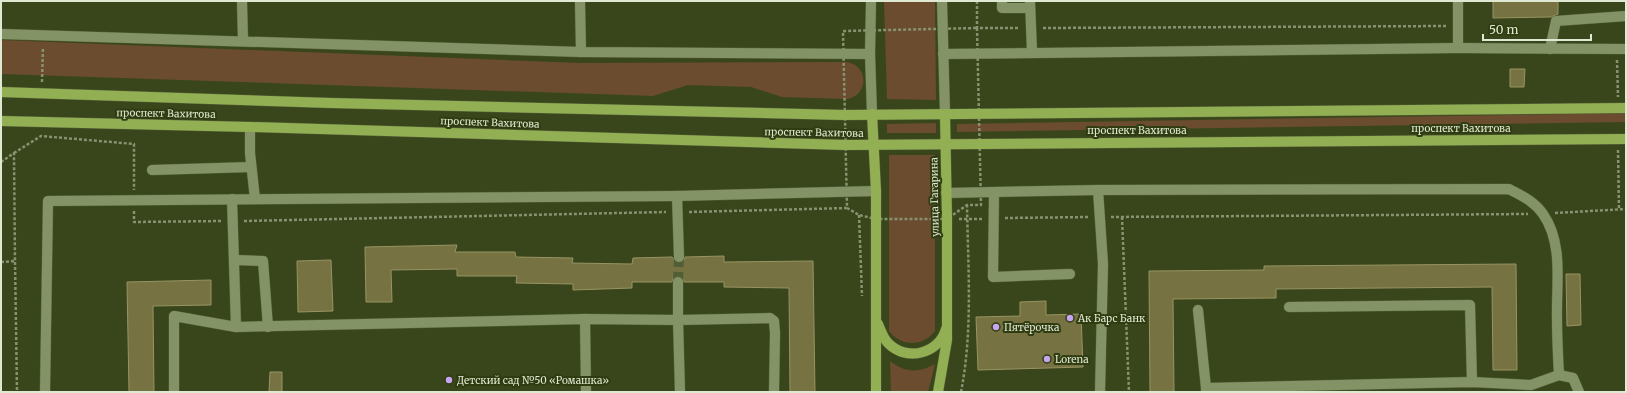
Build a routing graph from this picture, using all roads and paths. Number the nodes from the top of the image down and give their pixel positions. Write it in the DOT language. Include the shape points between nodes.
graph roads {
  1 [pos="242,1"];
  2 [pos="580,1"];
  3 [pos="871,1"];
  4 [pos="942,1"];
  5 [pos="976,1"];
  6 [pos="1002,1"];
  7 [pos="1458,1"];
  8 [pos="1030,4"];
  9 [pos="1626,16"];
  10 [pos="1458,26"];
  11 [pos="1030,28"];
  12 [pos="1,34"];
  13 [pos="242,41"];
  14 [pos="1458,48"];
  15 [pos="1550,49"];
  16 [pos="1626,49"];
  17 [pos="581,52"];
  18 [pos="1032,52"];
  19 [pos="870,54"];
  20 [pos="943,54"];
  21 [pos="1,92"];
  22 [pos="1626,108"];
  23 [pos="872,114"];
  24 [pos="945,114"];
  25 [pos="1,121"];
  26 [pos="250,127"];
  27 [pos="1626,139"];
  28 [pos="873,144"];
  29 [pos="945,144"];
  30 [pos="1,162"];
  31 [pos="252,168"];
  32 [pos="152,170"];
  33 [pos="1098,190"];
  34 [pos="876,191"];
  35 [pos="946,193"];
  36 [pos="994,193"];
  37 [pos="677,196"];
  38 [pos="232,199"];
  39 [pos="255,199"];
  40 [pos="967,205"];
  41 [pos="1626,209"];
  42 [pos="1543,214"];
  43 [pos="1100,217"];
  44 [pos="1122,217"];
  45 [pos="947,219"];
  46 [pos="994,219"];
  47 [pos="967,220"];
  48 [pos="679,257"];
  49 [pos="235,260"];
  50 [pos="15,261"];
  51 [pos="1,262"];
  52 [pos="1070,274"];
  53 [pos="678,282"];
  54 [pos="1289,307"];
  55 [pos="1198,310"];
  56 [pos="948,315"];
  57 [pos="875,317"];
  58 [pos="585,319"];
  59 [pos="678,320"];
  60 [pos="236,327"];
  61 [pos="268,327"];
  62 [pos="1559,375"];
  63 [pos="1472,382"];
  64 [pos="1206,390"];
  65 [pos="18,392"];
  66 [pos="45,392"];
  67 [pos="174,392"];
  68 [pos="586,392"];
  69 [pos="680,392"];
  70 [pos="774,392"];
  71 [pos="876,392"];
  72 [pos="938,392"];
  73 [pos="961,392"];
  74 [pos="1100,392"];
  75 [pos="1129,392"];
  76 [pos="1579,392"];
  1 -- 13 [label="street"];
  2 -- 17 [label="street"];
  3 -- 19 [label="street"];
  4 -- 20 [label="street, улица Гагарина"];
  5 -- 11 [label="path" via="977,28"];
  6 -- 8 [label="street" via="1002,8"];
  7 -- 10 [label="street"];
  8 -- 11 [label="street"];
  9 -- 15 [label="street" via="1556,21"];
  10 -- 11 [label="path"];
  10 -- 14 [label="street"];
  11 -- 18 [label="street"];
  12 -- 13 [label="street"];
  13 -- 17 [label="street"];
  14 -- 15 [label="street"];
  14 -- 18 [label="street"];
  15 -- 16 [label="street"];
  17 -- 19 [label="street"];
  18 -- 20 [label="street"];
  19 -- 23 [label="street"];
  20 -- 24 [label="street, улица Гагарина"];
  21 -- 23 [label="main road, проспект Вахитова" via="331,103"];
  22 -- 24 [label="main road, проспект Вахитова"];
  23 -- 24 [label="main road, проспект Вахитова"];
  23 -- 28 [label="main road"];
  24 -- 29 [label="main road, улица Гагарина"];
  25 -- 26 [label="main road, проспект Вахитова"];
  26 -- 28 [label="main road, проспект Вахитова"];
  26 -- 31 [label="street"];
  27 -- 29 [label="main road, проспект Вахитова"];
  28 -- 29 [label="main road, проспект Вахитова"];
  28 -- 34 [label="main road"];
  29 -- 35 [label="main road, улица Гагарина"];
  30 -- 50 [label="path" via="14,153"];
  31 -- 32 [label="street"];
  31 -- 39 [label="street"];
  33 -- 36 [label="street"];
  33 -- 42 [label="street" via="1509,189 1530,199"];
  33 -- 43 [label="street"];
  34 -- 37 [label="street"];
  34 -- 57 [label="main road"];
  35 -- 36 [label="street"];
  35 -- 45 [label="main road, улица Гагарина"];
  36 -- 46 [label="street"];
  37 -- 39 [label="street"];
  37 -- 48 [label="street"];
  38 -- 39 [label="street"];
  38 -- 49 [label="street"];
  38 -- 66 [label="street" via="48,201"];
  40 -- 47 [label="path"];
  41 -- 42 [label="path"];
  42 -- 44 [label="path"];
  42 -- 62 [label="street" via="1552,231 1557,255"];
  43 -- 44 [label="path"];
  43 -- 46 [label="path"];
  43 -- 74 [label="street" via="1103,264"];
  44 -- 75 [label="path"];
  45 -- 47 [label="path"];
  45 -- 56 [label="main road, улица Гагарина"];
  46 -- 47 [label="path"];
  46 -- 52 [label="street" via="993,277"];
  47 -- 73 [label="path" via="967,357"];
  49 -- 60 [label="street"];
  49 -- 61 [label="street" via="263,261"];
  50 -- 51 [label="path"];
  50 -- 65 [label="path"];
  53 -- 59 [label="street"];
  54 -- 63 [label="street" via="1470,305"];
  55 -- 64 [label="street"];
  56 -- 57 [label="main road" via="945,332 938,343 927,351 913,354 900,351 888,344"];
  56 -- 72 [label="main road, улица Гагарина" via="947,340"];
  57 -- 71 [label="main road"];
  58 -- 59 [label="street"];
  58 -- 61 [label="street"];
  58 -- 68 [label="street"];
  59 -- 69 [label="street"];
  59 -- 70 [label="street" via="770,318 774,321 775,333"];
  60 -- 61 [label="street"];
  60 -- 67 [label="street" via="174,316"];
  62 -- 63 [label="street" via="1531,385"];
  62 -- 76 [label="street" via="1573,378"];
  63 -- 64 [label="street"];
}
